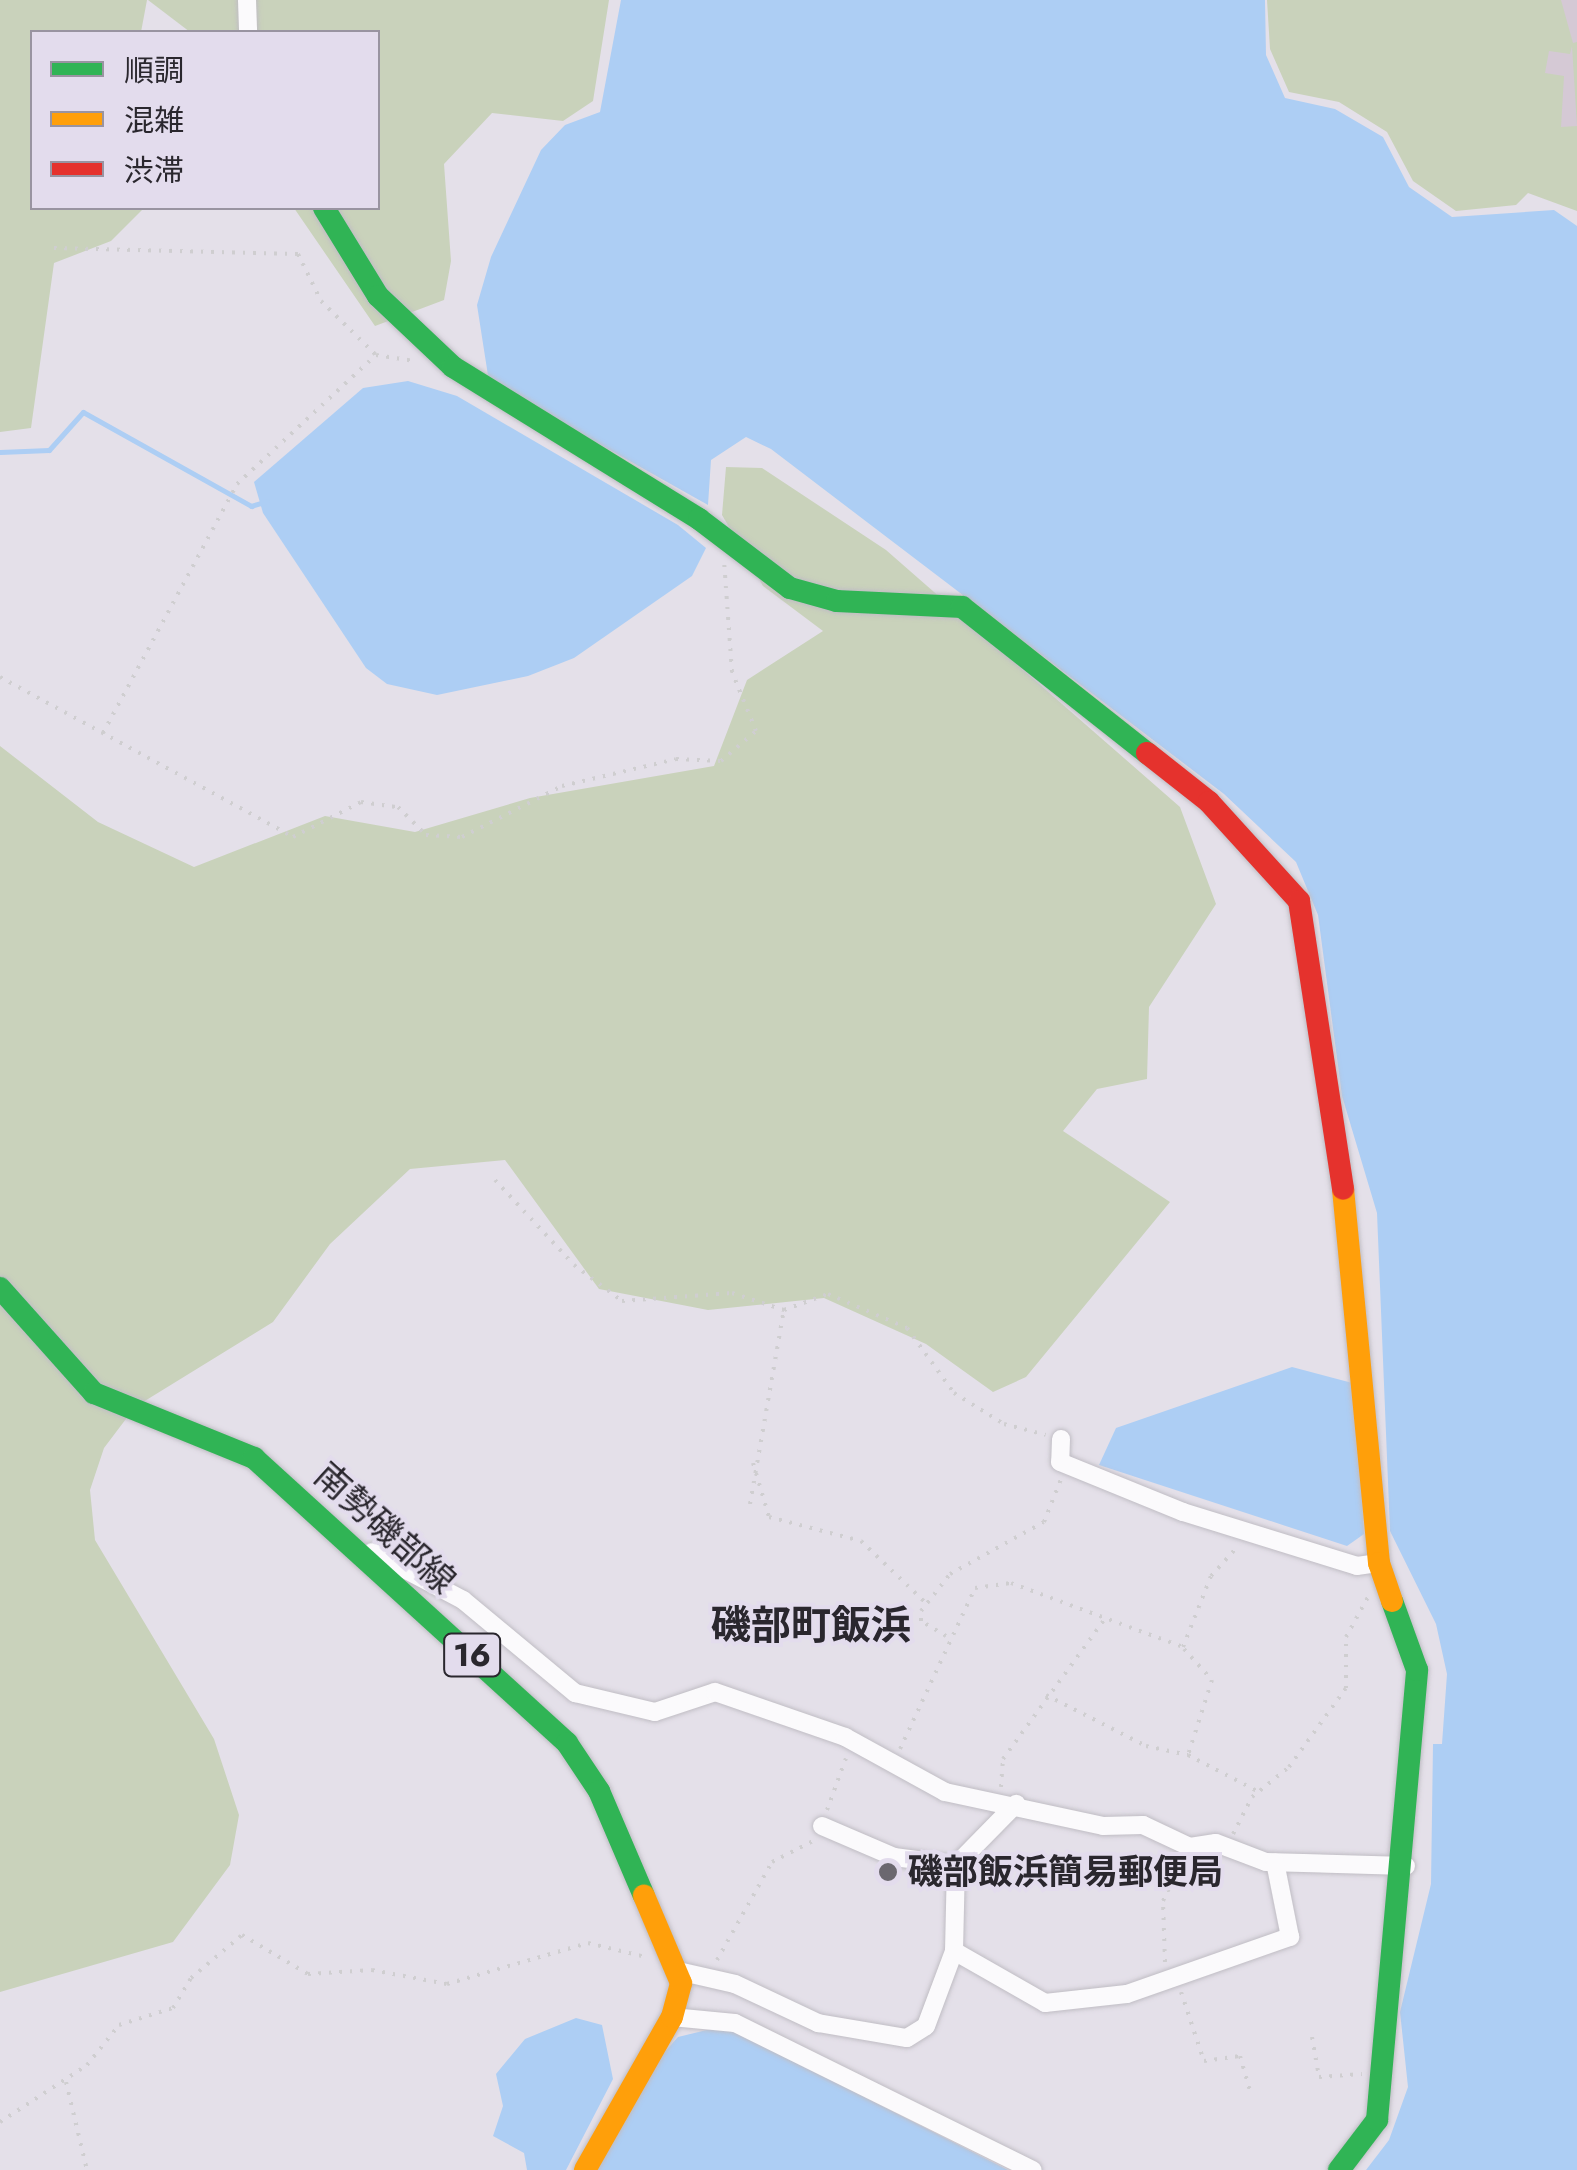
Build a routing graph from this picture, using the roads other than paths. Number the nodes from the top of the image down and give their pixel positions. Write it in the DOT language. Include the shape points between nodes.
graph roads {
  1 [pos="248,0"];
  2 [pos="248,30"];
  3 [pos="325,210"];
  4 [pos="0,1288"];
  5 [pos="1060,1439"];
  6 [pos="345,1538"];
  7 [pos="1368,1565"];
  8 [pos="1008,1803"];
  9 [pos="822,1826"];
  10 [pos="1275,1862"];
  11 [pos="956,1865"];
  12 [pos="1406,1866"];
  13 [pos="954,1951"];
  14 [pos="678,1971"];
  15 [pos="672,2017"];
  16 [pos="585,2170"];
  17 [pos="1033,2170"];
  18 [pos="1340,2170"];
  1 -- 2 [label="street"];
  3 -- 7 [label="street" via="378,296 444,359 816,597 962,607 1282,872 1299,901 1356,1268 1372,1500"];
  4 -- 6 [label="street, 南勢磯部線 / 16" via="94,1392 254,1458"];
  5 -- 7 [label="street" via="1060,1462"];
  6 -- 8 [label="street" via="462,1600 576,1693 655,1712 715,1692 853,1741 945,1792"];
  6 -- 14 [label="street, 南勢磯部線 / 16" via="567,1743 599,1792"];
  7 -- 12 [label="street" via="1416,1654"];
  8 -- 10 [label="street" via="1103,1826 1143,1825 1190,1847 1226,1847"];
  8 -- 11 [label="street"];
  9 -- 11 [label="street" via="894,1857"];
  10 -- 12 [label="street"];
  10 -- 13 [label="street" via="1290,1937 1127,1994 1044,2003"];
  11 -- 13 [label="street"];
  12 -- 18 [label="street" via="1371,2135"];
  13 -- 14 [label="street" via="926,2026 907,2038 818,2023"];
  14 -- 15 [label="street"];
  15 -- 16 [label="street"];
  15 -- 17 [label="street" via="736,2022"];
}
